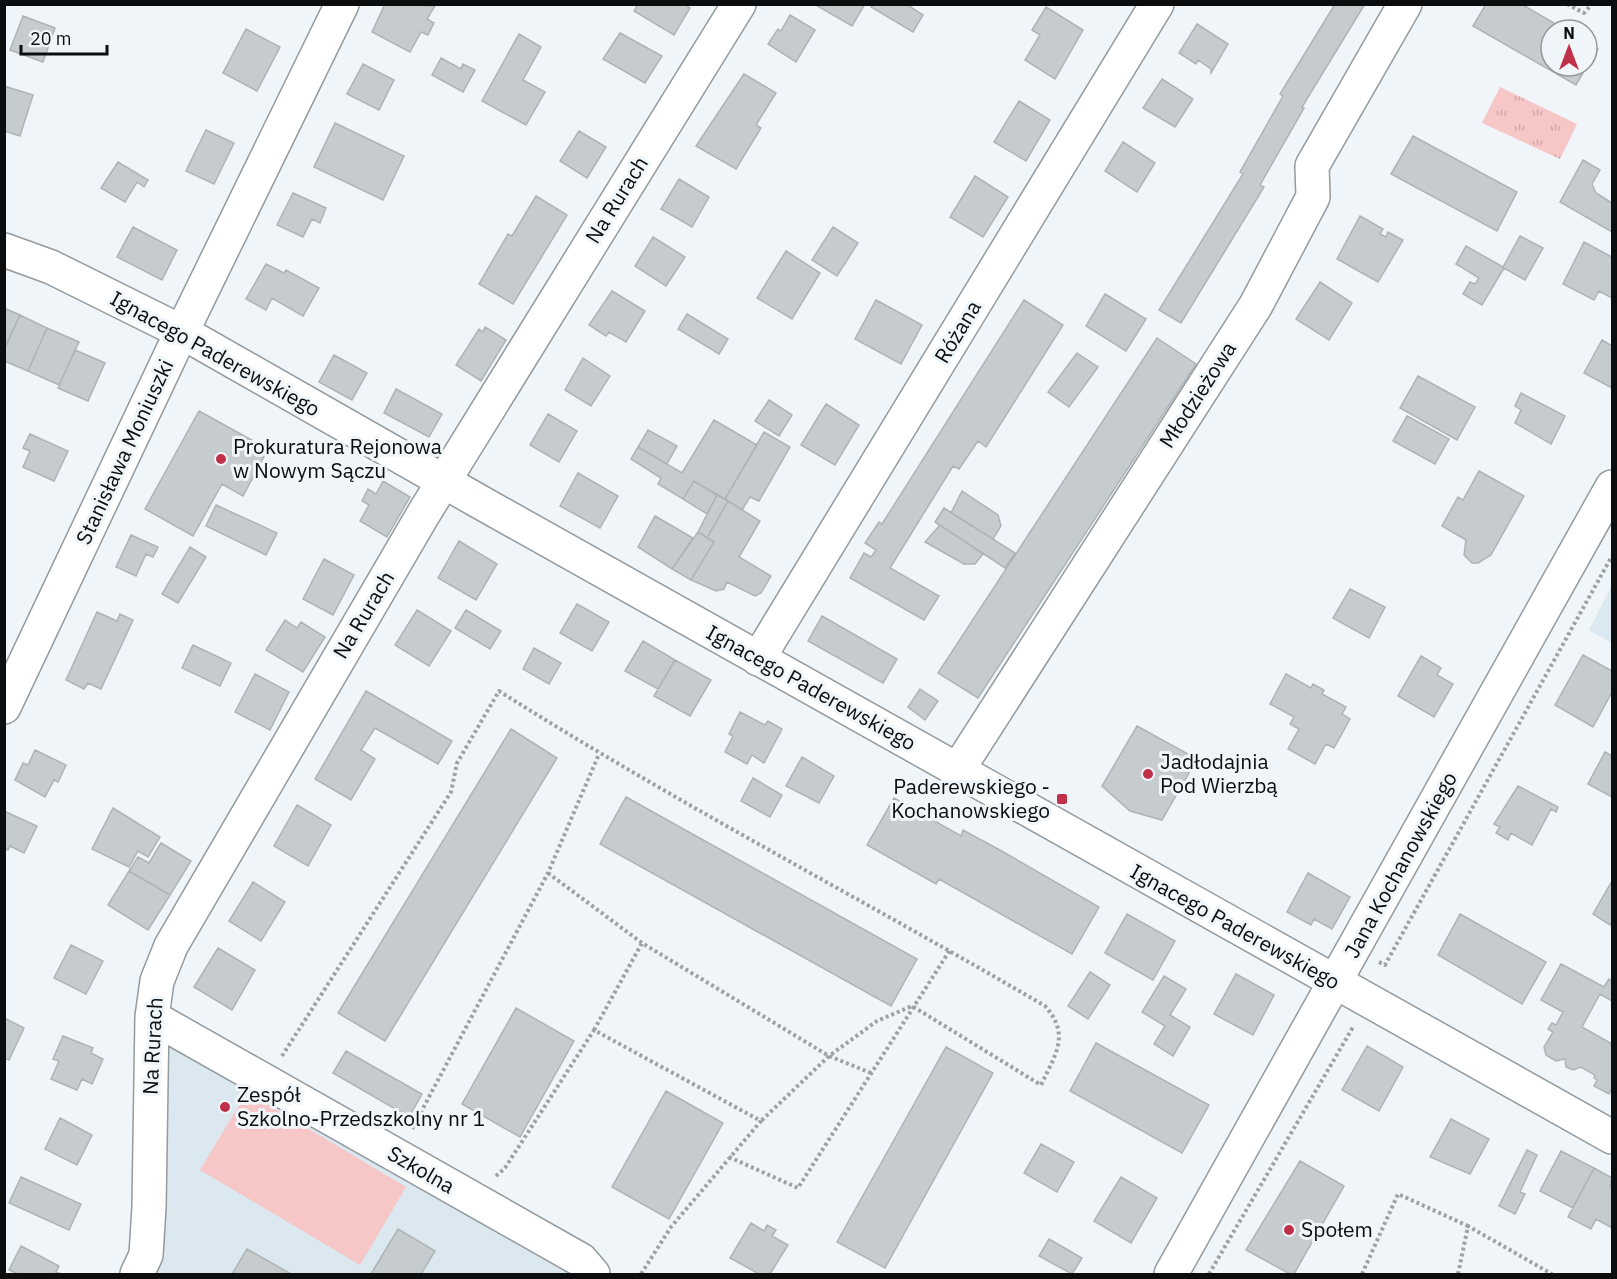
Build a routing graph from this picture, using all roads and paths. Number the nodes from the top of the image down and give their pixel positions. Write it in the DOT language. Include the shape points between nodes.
graph roads {
  1 [pos="342,4"];
  2 [pos="739,4"];
  3 [pos="1157,4"];
  4 [pos="1405,4"];
  5 [pos="1567,4"];
  6 [pos="1592,4"];
  7 [pos="4,250"];
  8 [pos="182,332"];
  9 [pos="444,482"];
  10 [pos="1612,487"];
  11 [pos="758,659"];
  12 [pos="4,707"];
  13 [pos="599,754"];
  14 [pos="957,771"];
  15 [pos="548,873"];
  16 [pos="642,943"];
  17 [pos="950,950"];
  18 [pos="1335,983"];
  19 [pos="1368,1001"];
  20 [pos="912,1006"];
  21 [pos="152,1017"];
  22 [pos="594,1030"];
  23 [pos="830,1056"];
  24 [pos="871,1073"];
  25 [pos="266,1082"];
  26 [pos="761,1121"];
  27 [pos="1612,1137"];
  28 [pos="398,1156"];
  29 [pos="729,1157"];
  30 [pos="472,1200"];
  31 [pos="1468,1226"];
  32 [pos="137,1275"];
  33 [pos="593,1275"];
  34 [pos="641,1275"];
  35 [pos="1171,1275"];
  36 [pos="1209,1275"];
  37 [pos="1362,1275"];
  38 [pos="1458,1275"];
  39 [pos="1552,1275"];
  1 -- 8 [label="street, Stanisława Moniuszki"];
  2 -- 9 [label="street, Na Rurach"];
  3 -- 11 [label="street, Różana"];
  4 -- 14 [label="street, Młodzieżowa" via="1312,166 1313,197 1256,305"];
  5 -- 6 [label="path" via="1584,13"];
  7 -- 8 [label="street, Ignacego Paderewskiego" via="51,267"];
  8 -- 9 [label="street, Ignacego Paderewskiego"];
  8 -- 12 [label="street, Stanisława Moniuszki"];
  9 -- 11 [label="street, Ignacego Paderewskiego"];
  9 -- 21 [label="street, Na Rurach" via="171,946 157,981"];
  10 -- 18 [label="street, Jana Kochanowskiego"];
  11 -- 14 [label="street, Ignacego Paderewskiego"];
  13 -- 15 [label="path"];
  13 -- 17 [label="path"];
  13 -- 25 [label="path" via="499,691 457,762 451,792"];
  14 -- 18 [label="street, Ignacego Paderewskiego"];
  15 -- 16 [label="path"];
  15 -- 28 [label="path"];
  16 -- 22 [label="path"];
  16 -- 23 [label="path"];
  17 -- 20 [label="path"];
  17 -- 20 [label="path" via="1045,1006 1056,1018 1060,1043 1041,1085"];
  18 -- 19 [label="street, Ignacego Paderewskiego"];
  18 -- 35 [label="street, Jana Kochanowskiego"];
  19 -- 27 [label="street, Ignacego Paderewskiego"];
  19 -- 36 [label="path"];
  20 -- 23 [label="path" via="877,1021"];
  20 -- 24 [label="path"];
  21 -- 25 [label="street, Szkolna"];
  21 -- 32 [label="street, Na Rurach" via="149,1207 146,1255"];
  22 -- 26 [label="path"];
  22 -- 30 [label="path" via="505,1168"];
  23 -- 24 [label="path"];
  23 -- 26 [label="path"];
  24 -- 29 [label="path" via="798,1188"];
  25 -- 28 [label="street, Szkolna"];
  26 -- 29 [label="path"];
  28 -- 30 [label="street, Szkolna"];
  29 -- 34 [label="path" via="671,1227"];
  30 -- 33 [label="street, Szkolna" via="581,1260"];
  31 -- 37 [label="path" via="1398,1194"];
  31 -- 38 [label="path"];
  31 -- 39 [label="path"];
}
